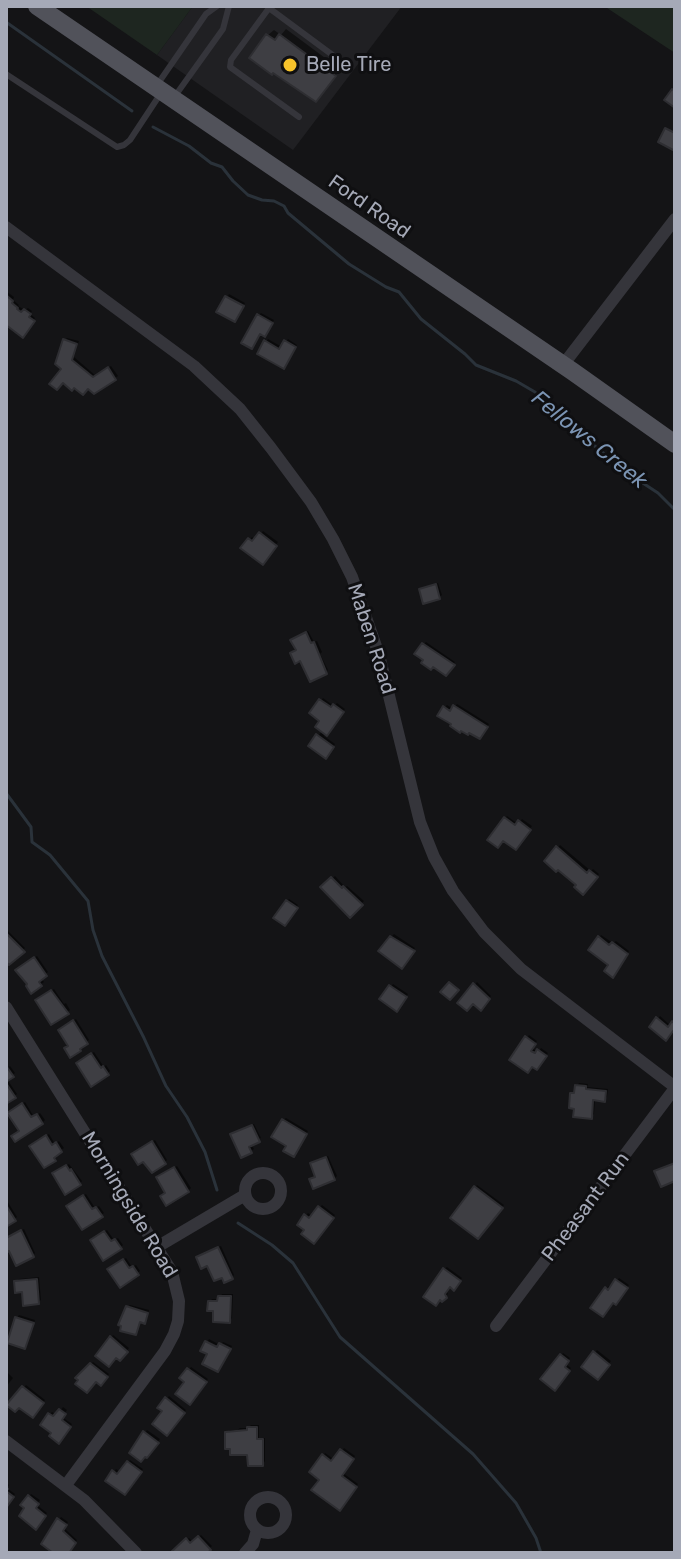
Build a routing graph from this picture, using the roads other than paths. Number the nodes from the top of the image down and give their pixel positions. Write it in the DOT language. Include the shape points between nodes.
graph roads {
  1 [pos="37,6"];
  2 [pos="217,6"];
  3 [pos="229,6"];
  4 [pos="268,7"];
  5 [pos="346,65"];
  6 [pos="6,74"];
  7 [pos="164,92"];
  8 [pos="299,117"];
  9 [pos="675,219"];
  10 [pos="6,227"];
  11 [pos="563,365"];
  12 [pos="675,444"];
  13 [pos="6,1007"];
  14 [pos="675,1088"];
  15 [pos="245,1195"];
  16 [pos="157,1247"];
  17 [pos="496,1326"];
  18 [pos="6,1441"];
  19 [pos="66,1485"];
  20 [pos="257,1530"];
  21 [pos="136,1553"];
  22 [pos="245,1553"];
  1 -- 7 [label="main road, Ford Road"];
  2 -- 7 [label="lane" via="206,14"];
  3 -- 7 [label="lane" via="223,29"];
  4 -- 5 [label="lane"];
  4 -- 8 [label="lane" via="230,67"];
  6 -- 7 [label="lane" via="117,147 130,140"];
  7 -- 11 [label="main road, Ford Road"];
  9 -- 11 [label="street"];
  10 -- 14 [label="street, Maben Road" via="194,366 240,409 271,448 311,502 352,577 379,655 420,822 453,891 521,969"];
  11 -- 12 [label="main road, Ford Road"];
  13 -- 16 [label="street, Morningside Road"];
  14 -- 17 [label="street, Pheasant Run"];
  15 -- 16 [label="street"];
  16 -- 19 [label="street, Morningside Road" via="178,1288 174,1334"];
  18 -- 19 [label="street"];
  19 -- 21 [label="street"];
  20 -- 22 [label="street"];
}
